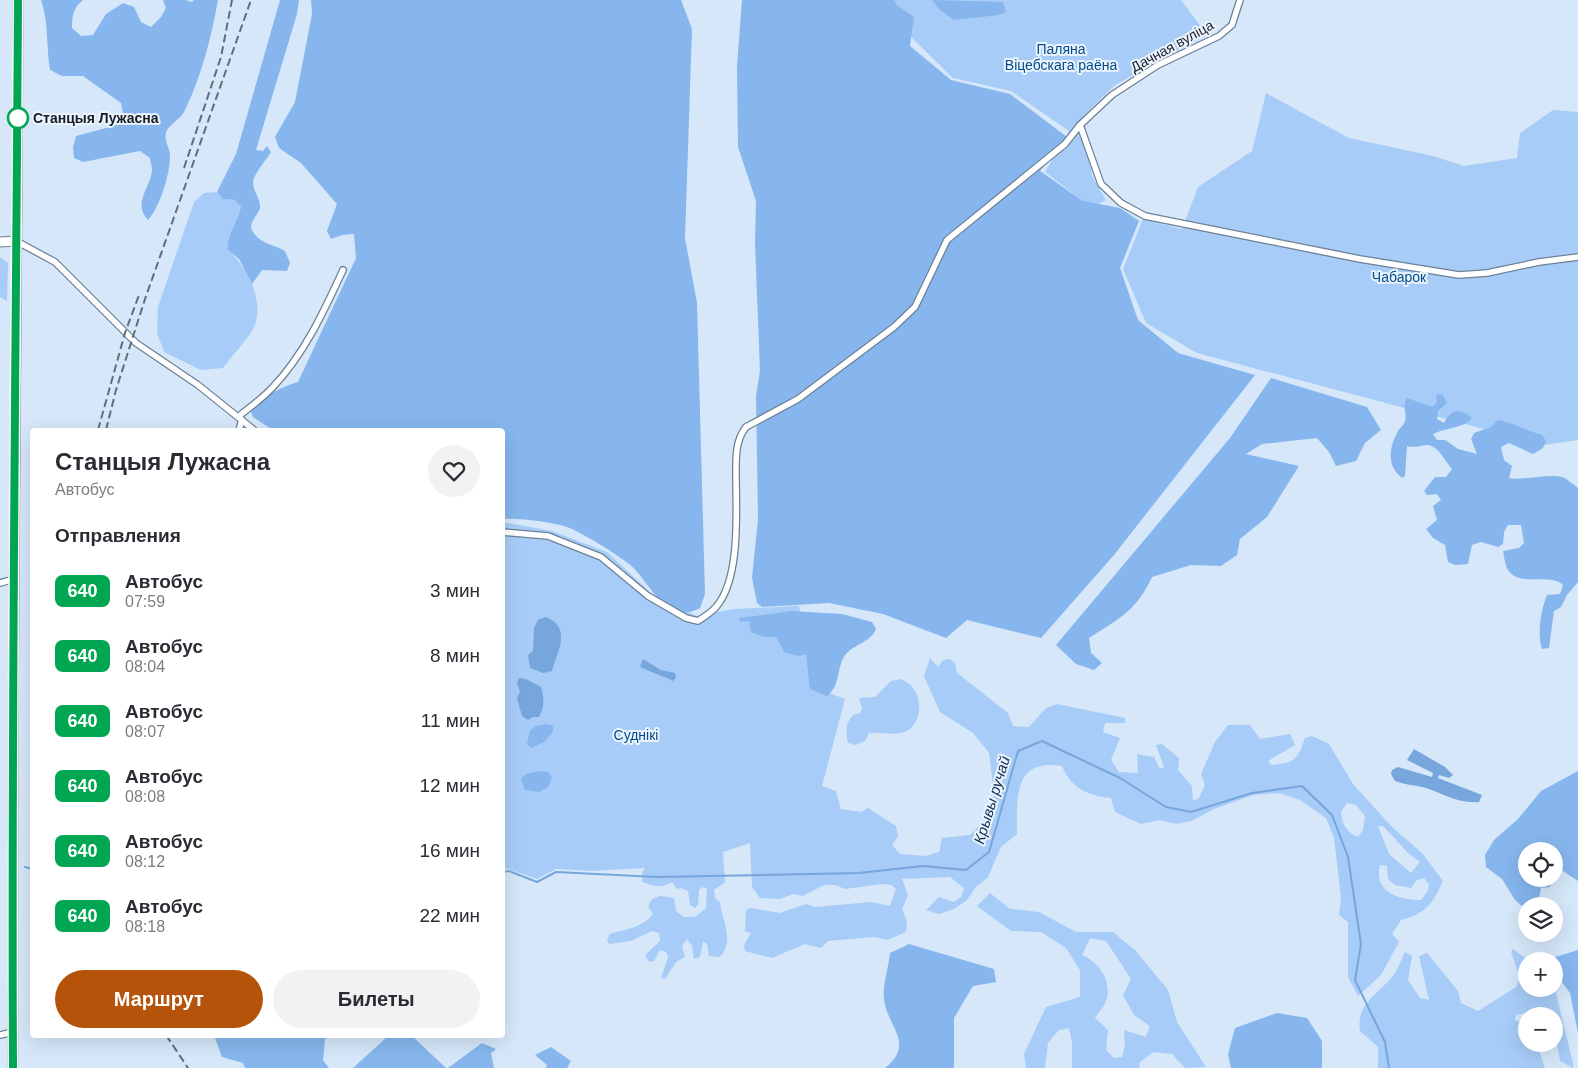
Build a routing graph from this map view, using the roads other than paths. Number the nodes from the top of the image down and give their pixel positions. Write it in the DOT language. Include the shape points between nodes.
graph roads {
  1 [pos="18,0"];
  2 [pos="1240,0"];
  3 [pos="1080,125"];
  4 [pos="16,241"];
  5 [pos="0,242"];
  6 [pos="1578,257"];
  7 [pos="342,270"];
  8 [pos="240,419"];
  9 [pos="239,428"];
  10 [pos="251,428"];
  11 [pos="505,532"];
  12 [pos="14,579"];
  13 [pos="0,584"];
  14 [pos="13,1032"];
  15 [pos="0,1035"];
  16 [pos="13,1068"];
  1 -- 4 [label="main road"];
  2 -- 3 [label="street, Дачная вуліца" via="1232,25 1219,36 1158,66 1112,94"];
  3 -- 6 [label="street" via="1101,184 1121,203 1145,216 1360,259 1459,275"];
  3 -- 11 [label="street, Дачная вуліца" via="1064,144 947,240 915,307 894,327 833,375 798,399 751,423 740,434 736,454 736,530 727,590 716,607 698,621 686,618 648,596 601,556 548,536"];
  4 -- 5 [label="main road"];
  4 -- 8 [label="street" via="55,262 136,343 198,385"];
  4 -- 12 [label="main road"];
  7 -- 8 [label="street" via="320,321 299,353 274,386"];
  8 -- 9 [label="street"];
  8 -- 10 [label="street"];
  12 -- 13 [label="street"];
  12 -- 14 [label="main road"];
  14 -- 15 [label="street"];
  14 -- 16 [label="main road"];
}
